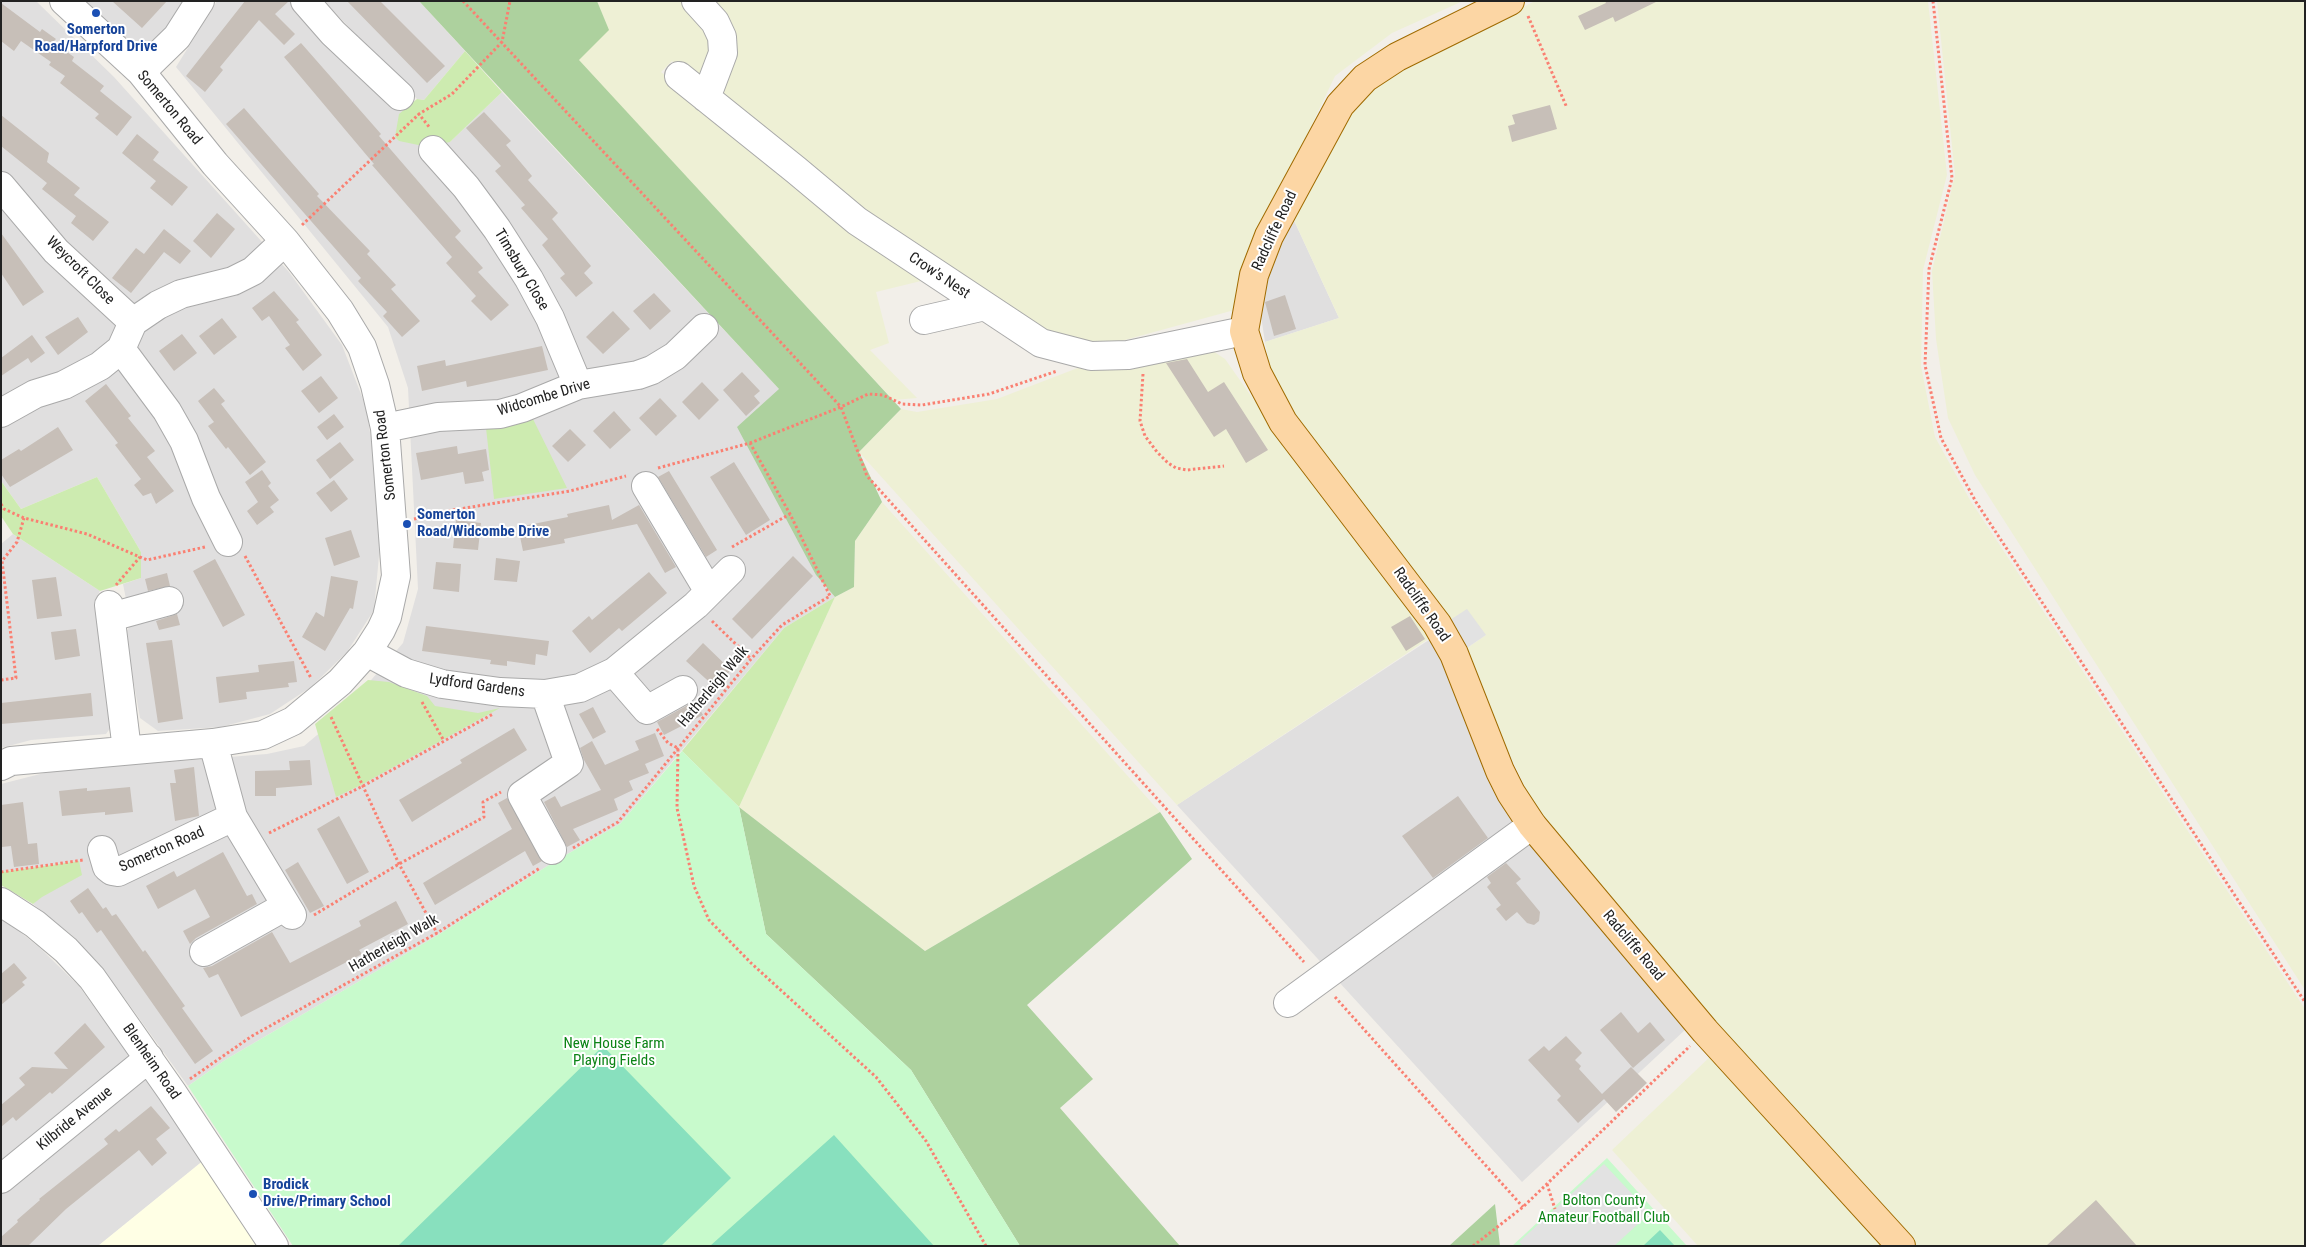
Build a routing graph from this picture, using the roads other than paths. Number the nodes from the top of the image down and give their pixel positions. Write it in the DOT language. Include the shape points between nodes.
graph roads {
  1 [pos="64,1"];
  2 [pos="200,1"];
  3 [pos="304,1"];
  4 [pos="696,1"];
  5 [pos="1517,6"];
  6 [pos="141,72"];
  7 [pos="679,76"];
  8 [pos="395,98"];
  9 [pos="706,98"];
  10 [pos="445,156"];
  11 [pos="4,195"];
  12 [pos="285,241"];
  13 [pos="985,306"];
  14 [pos="924,320"];
  15 [pos="133,322"];
  16 [pos="1244,331"];
  17 [pos="700,341"];
  18 [pos="120,348"];
  19 [pos="578,385"];
  20 [pos="4,418"];
  21 [pos="386,428"];
  22 [pos="644,476"];
  23 [pos="228,542"];
  24 [pos="731,570"];
  25 [pos="702,597"];
  26 [pos="169,601"];
  27 [pos="367,652"];
  28 [pos="614,672"];
  29 [pos="683,690"];
  30 [pos="545,694"];
  31 [pos="213,743"];
  32 [pos="127,750"];
  33 [pos="1,766"];
  34 [pos="1532,825"];
  35 [pos="242,833"];
  36 [pos="103,854"];
  37 [pos="557,854"];
  38 [pos="2,904"];
  39 [pos="204,952"];
  40 [pos="1288,1003"];
  41 [pos="149,1058"];
  42 [pos="1,1180"];
  43 [pos="274,1246"];
  44 [pos="1901,1246"];
  1 -- 6 [label="street, Somerton Road"];
  2 -- 6 [label="street" via="176,37"];
  3 -- 8 [label="street"];
  4 -- 9 [label="street" via="716,22 722,37 723,53"];
  5 -- 16 [label="main road, Radcliffe Road" via="1398,57 1365,78 1340,104 1270,236 1254,275"];
  6 -- 12 [label="street, Somerton Road" via="215,164"];
  7 -- 9 [label="street, Crow's Nest"];
  9 -- 13 [label="street, Crow's Nest" via="857,221"];
  10 -- 19 [label="street, Timsbury Close" via="529,279 550,318"];
  11 -- 15 [label="street, Weycroft Close" via="56,251"];
  12 -- 15 [label="street" via="253,271 233,281 181,294"];
  12 -- 21 [label="street, Somerton Road" via="340,311 362,347 376,385"];
  13 -- 14 [label="street" via="953,325"];
  13 -- 16 [label="street, Crow's Nest" via="1041,343 1091,356 1128,355"];
  15 -- 18 [label="street"];
  16 -- 34 [label="main road, Radcliffe Road" via="1257,373 1283,422 1437,624 1454,654 1500,771"];
  17 -- 19 [label="street, Widcombe Drive" via="645,372"];
  18 -- 20 [label="street" via="100,366 64,385 35,394"];
  18 -- 23 [label="street" via="167,411 209,481"];
  19 -- 21 [label="street, Widcombe Drive" via="500,414 438,418"];
  21 -- 27 [label="street, Somerton Road" via="396,576 393,597 381,630"];
  22 -- 25 [label="street"];
  24 -- 25 [label="street, Lydford Gardens"];
  25 -- 28 [label="street, Lydford Gardens"];
  26 -- 32 [label="street" via="117,611"];
  27 -- 30 [label="street, Lydford Gardens" via="406,673 442,684"];
  27 -- 31 [label="street, Somerton Road" via="340,682 293,721 263,735"];
  28 -- 29 [label="street" via="647,710"];
  28 -- 30 [label="street, Lydford Gardens" via="580,688"];
  30 -- 37 [label="street" via="569,762 522,795"];
  31 -- 32 [label="street, Somerton Road"];
  31 -- 35 [label="street"];
  32 -- 33 [label="street, Somerton Road" via="11,760"];
  34 -- 40 [label="street"];
  34 -- 44 [label="main road, Radcliffe Road" via="1705,1031"];
  35 -- 36 [label="street, Somerton Road" via="124,870 112,871"];
  35 -- 39 [label="street" via="289,911"];
  38 -- 41 [label="street, Blenheim Road" via="35,924 73,957 92,978"];
  41 -- 42 [label="street, Kilbride Avenue"];
  41 -- 43 [label="street, Blenheim Road"];
}
